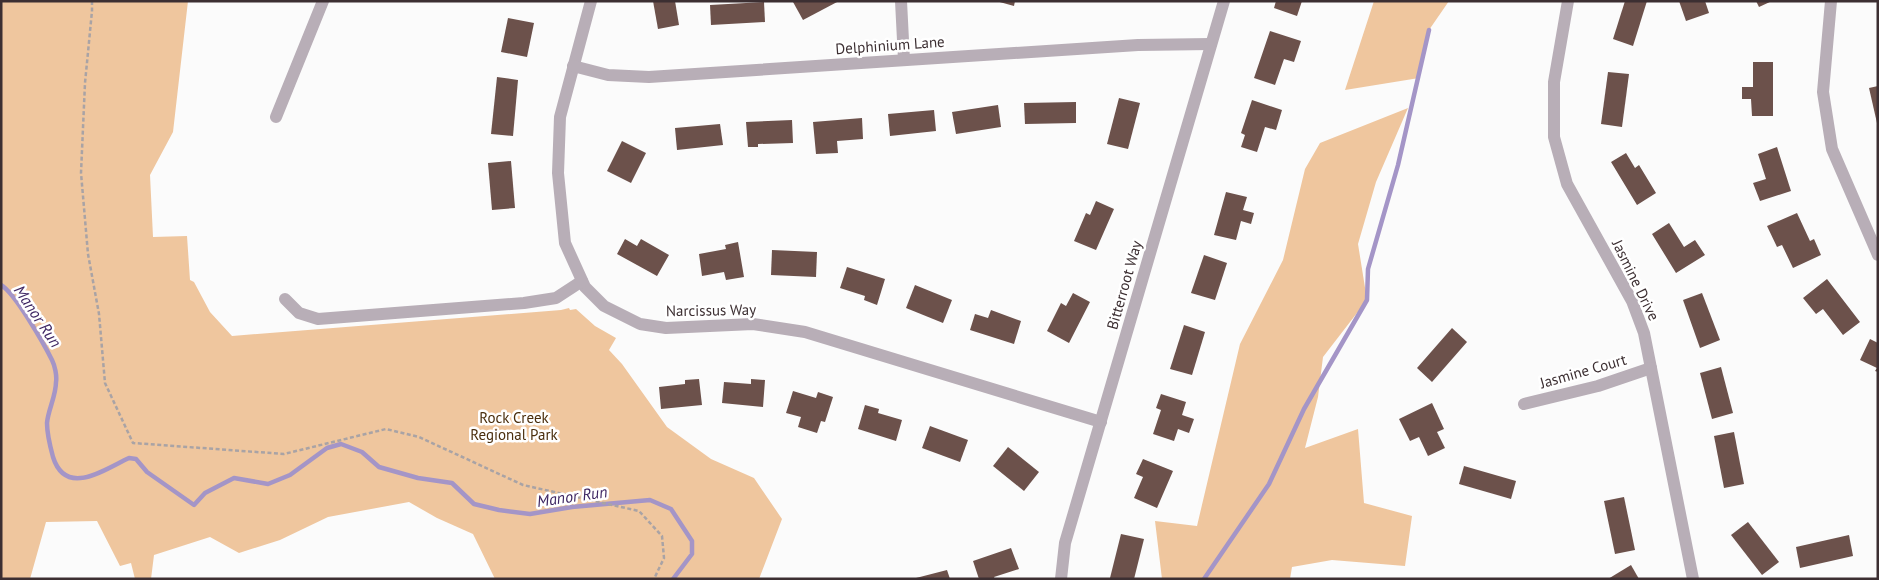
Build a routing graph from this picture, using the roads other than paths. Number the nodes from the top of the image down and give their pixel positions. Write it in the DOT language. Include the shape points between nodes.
graph roads {
  1 [pos="323,1"];
  2 [pos="591,1"];
  3 [pos="902,1"];
  4 [pos="1224,1"];
  5 [pos="1568,1"];
  6 [pos="1831,1"];
  7 [pos="1211,44"];
  8 [pos="904,60"];
  9 [pos="573,66"];
  10 [pos="276,117"];
  11 [pos="1878,255"];
  12 [pos="582,281"];
  13 [pos="285,299"];
  14 [pos="1651,368"];
  15 [pos="1524,404"];
  16 [pos="1102,422"];
  17 [pos="1061,579"];
  18 [pos="1693,579"];
  1 -- 10 [label="street"];
  2 -- 9 [label="street, Narcissus Way"];
  3 -- 8 [label="street"];
  4 -- 7 [label="street, Bitterroot Way"];
  5 -- 14 [label="street, Jasmine Drive" via="1554,82 1554,137 1568,184 1632,301 1644,333"];
  6 -- 11 [label="street" via="1824,92 1832,149"];
  7 -- 8 [label="street, Delphinium Lane" via="1138,45"];
  7 -- 16 [label="street, Bitterroot Way"];
  8 -- 9 [label="street, Delphinium Lane" via="649,77 608,75"];
  9 -- 12 [label="street, Narcissus Way" via="560,117 558,173 566,243"];
  12 -- 13 [label="street" via="556,298 524,303 318,319 299,313"];
  12 -- 16 [label="street, Narcissus Way" via="604,306 640,324 666,328 753,324 805,332"];
  14 -- 15 [label="street, Jasmine Court" via="1598,386"];
  14 -- 18 [label="street, Jasmine Drive"];
  16 -- 17 [label="street, Bitterroot Way" via="1065,543"];
}
